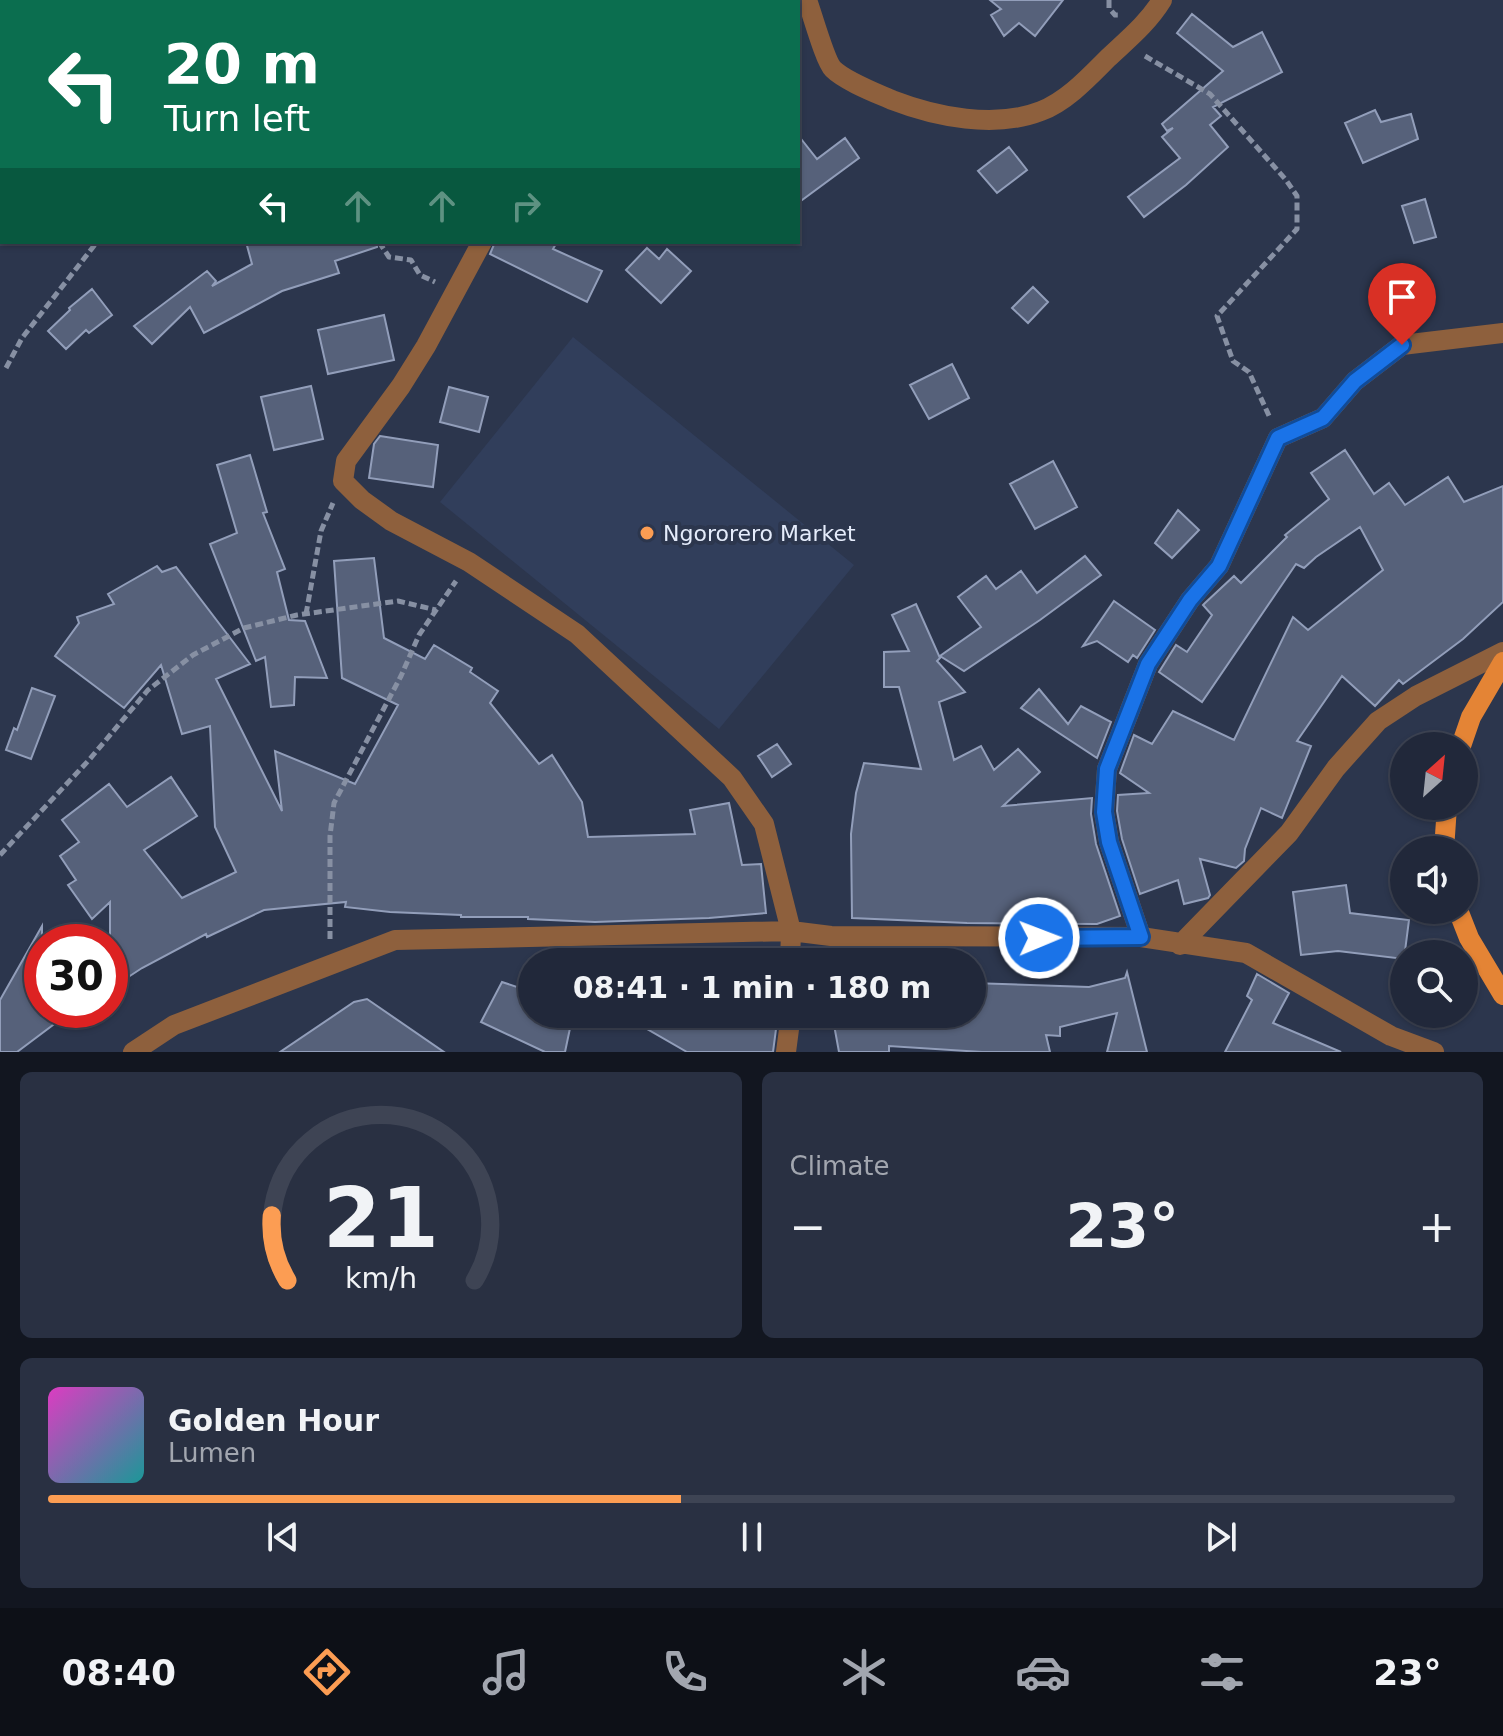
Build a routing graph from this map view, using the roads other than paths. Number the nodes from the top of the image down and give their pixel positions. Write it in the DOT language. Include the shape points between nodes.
graph roads {
  1 [pos="807,0"];
  2 [pos="1162,0"];
  3 [pos="481,244"];
  4 [pos="1503,333"];
  5 [pos="1503,652"];
  6 [pos="1503,662"];
  7 [pos="1466,732"];
  8 [pos="1464,924"];
  9 [pos="791,931"];
  10 [pos="1141,937"];
  11 [pos="1180,945"];
  12 [pos="790,948"];
  13 [pos="1503,995"];
  14 [pos="789,1028"];
  15 [pos="133,1052"];
  16 [pos="786,1052"];
  17 [pos="1434,1052"];
  1 -- 2 [label="street" via="832,68 869,90 953,119 1015,117 1043,110 1123,44"];
  3 -- 9 [label="street" via="426,346 346,461 343,481 391,521 469,562 577,634 732,778 764,824"];
  4 -- 10 [label="street" via="1402,345 1355,381 1323,418 1278,438 1219,566 1148,664 1107,769 1104,812 1109,842"];
  5 -- 11 [label="street" via="1378,721 1289,833"];
  6 -- 7 [label="main road"];
  8 -- 13 [label="main road"];
  9 -- 10 [label="street" via="831,936"];
  9 -- 12 [label="street"];
  9 -- 15 [label="street" via="395,940 174,1025"];
  10 -- 11 [label="street"];
  11 -- 17 [label="street" via="1246,953 1391,1036"];
  14 -- 16 [label="street"];
}
